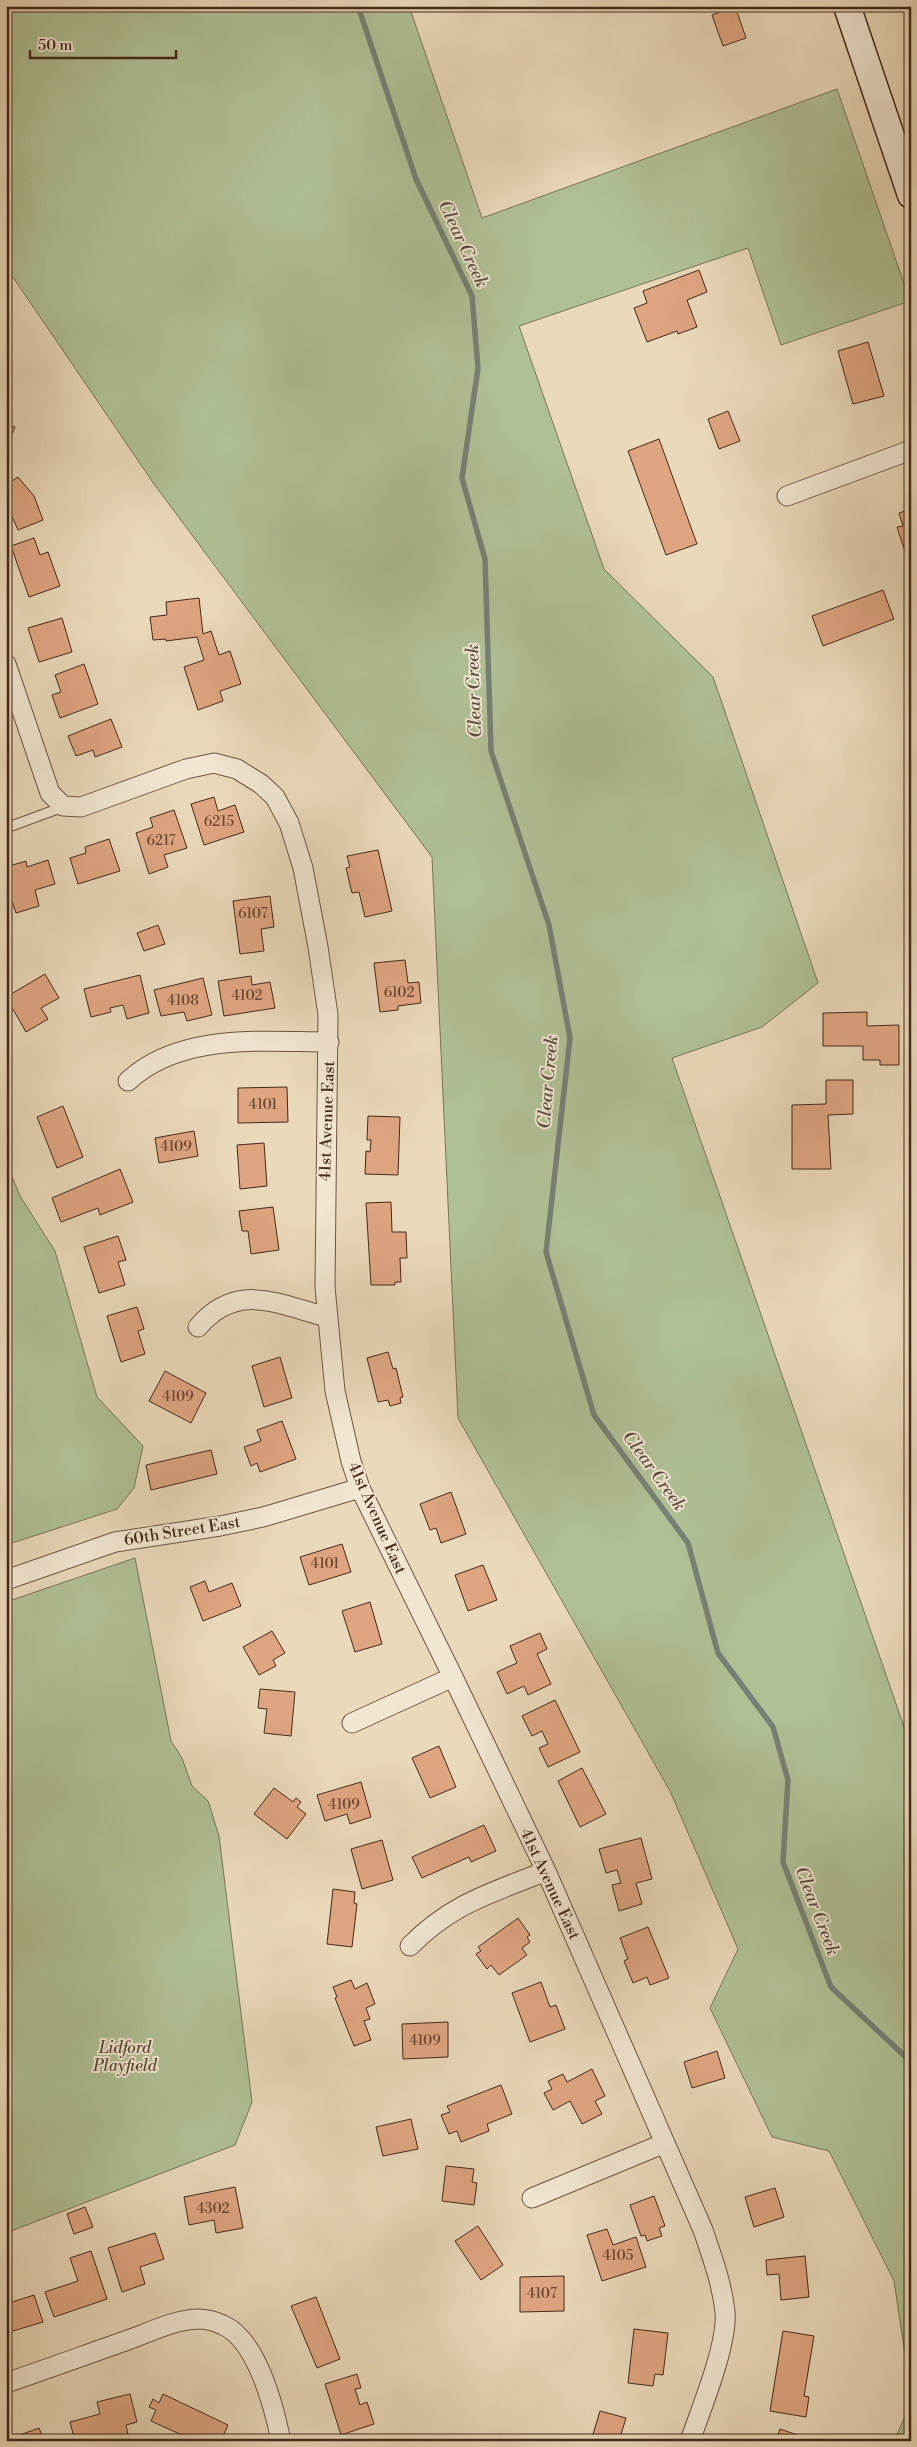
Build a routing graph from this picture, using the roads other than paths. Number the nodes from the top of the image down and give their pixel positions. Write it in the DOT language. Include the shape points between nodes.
graph roads {
  1 [pos="847,6"];
  2 [pos="911,195"];
  3 [pos="911,450"];
  4 [pos="787,496"];
  5 [pos="6,664"];
  6 [pos="63,806"];
  7 [pos="6,828"];
  8 [pos="329,1042"];
  9 [pos="128,1081"];
  10 [pos="327,1317"];
  11 [pos="198,1327"];
  12 [pos="360,1488"];
  13 [pos="6,1580"];
  14 [pos="453,1677"];
  15 [pos="352,1722"];
  16 [pos="546,1871"];
  17 [pos="410,1946"];
  18 [pos="665,2143"];
  19 [pos="532,2198"];
  20 [pos="6,2383"];
  21 [pos="282,2441"];
  22 [pos="690,2441"];
  1 -- 2 [label="street"];
  3 -- 4 [label="street"];
  5 -- 6 [label="street" via="45,783"];
  6 -- 7 [label="lane"];
  6 -- 8 [label="street, 41st Avenue East" via="81,807 186,769 214,763 237,769 262,784 285,814 299,850 325,987"];
  8 -- 9 [label="street" via="237,1042 200,1047 148,1065"];
  8 -- 10 [label="street, 41st Avenue East" via="324,1252"];
  10 -- 11 [label="street" via="254,1299 238,1300 209,1314"];
  10 -- 12 [label="street, 41st Avenue East" via="339,1413"];
  12 -- 13 [label="street, 60th Street East" via="263,1517 115,1542"];
  12 -- 14 [label="street, 41st Avenue East"];
  14 -- 15 [label="street"];
  14 -- 16 [label="street, 41st Avenue East"];
  16 -- 17 [label="street" via="460,1906"];
  16 -- 18 [label="street, 41st Avenue East"];
  18 -- 19 [label="street"];
  18 -- 22 [label="street, 41st Avenue East" via="703,2230 719,2277 725,2313 712,2377"];
  20 -- 21 [label="street" via="169,2325 198,2319 211,2320 238,2336 251,2354 267,2387"];
}
